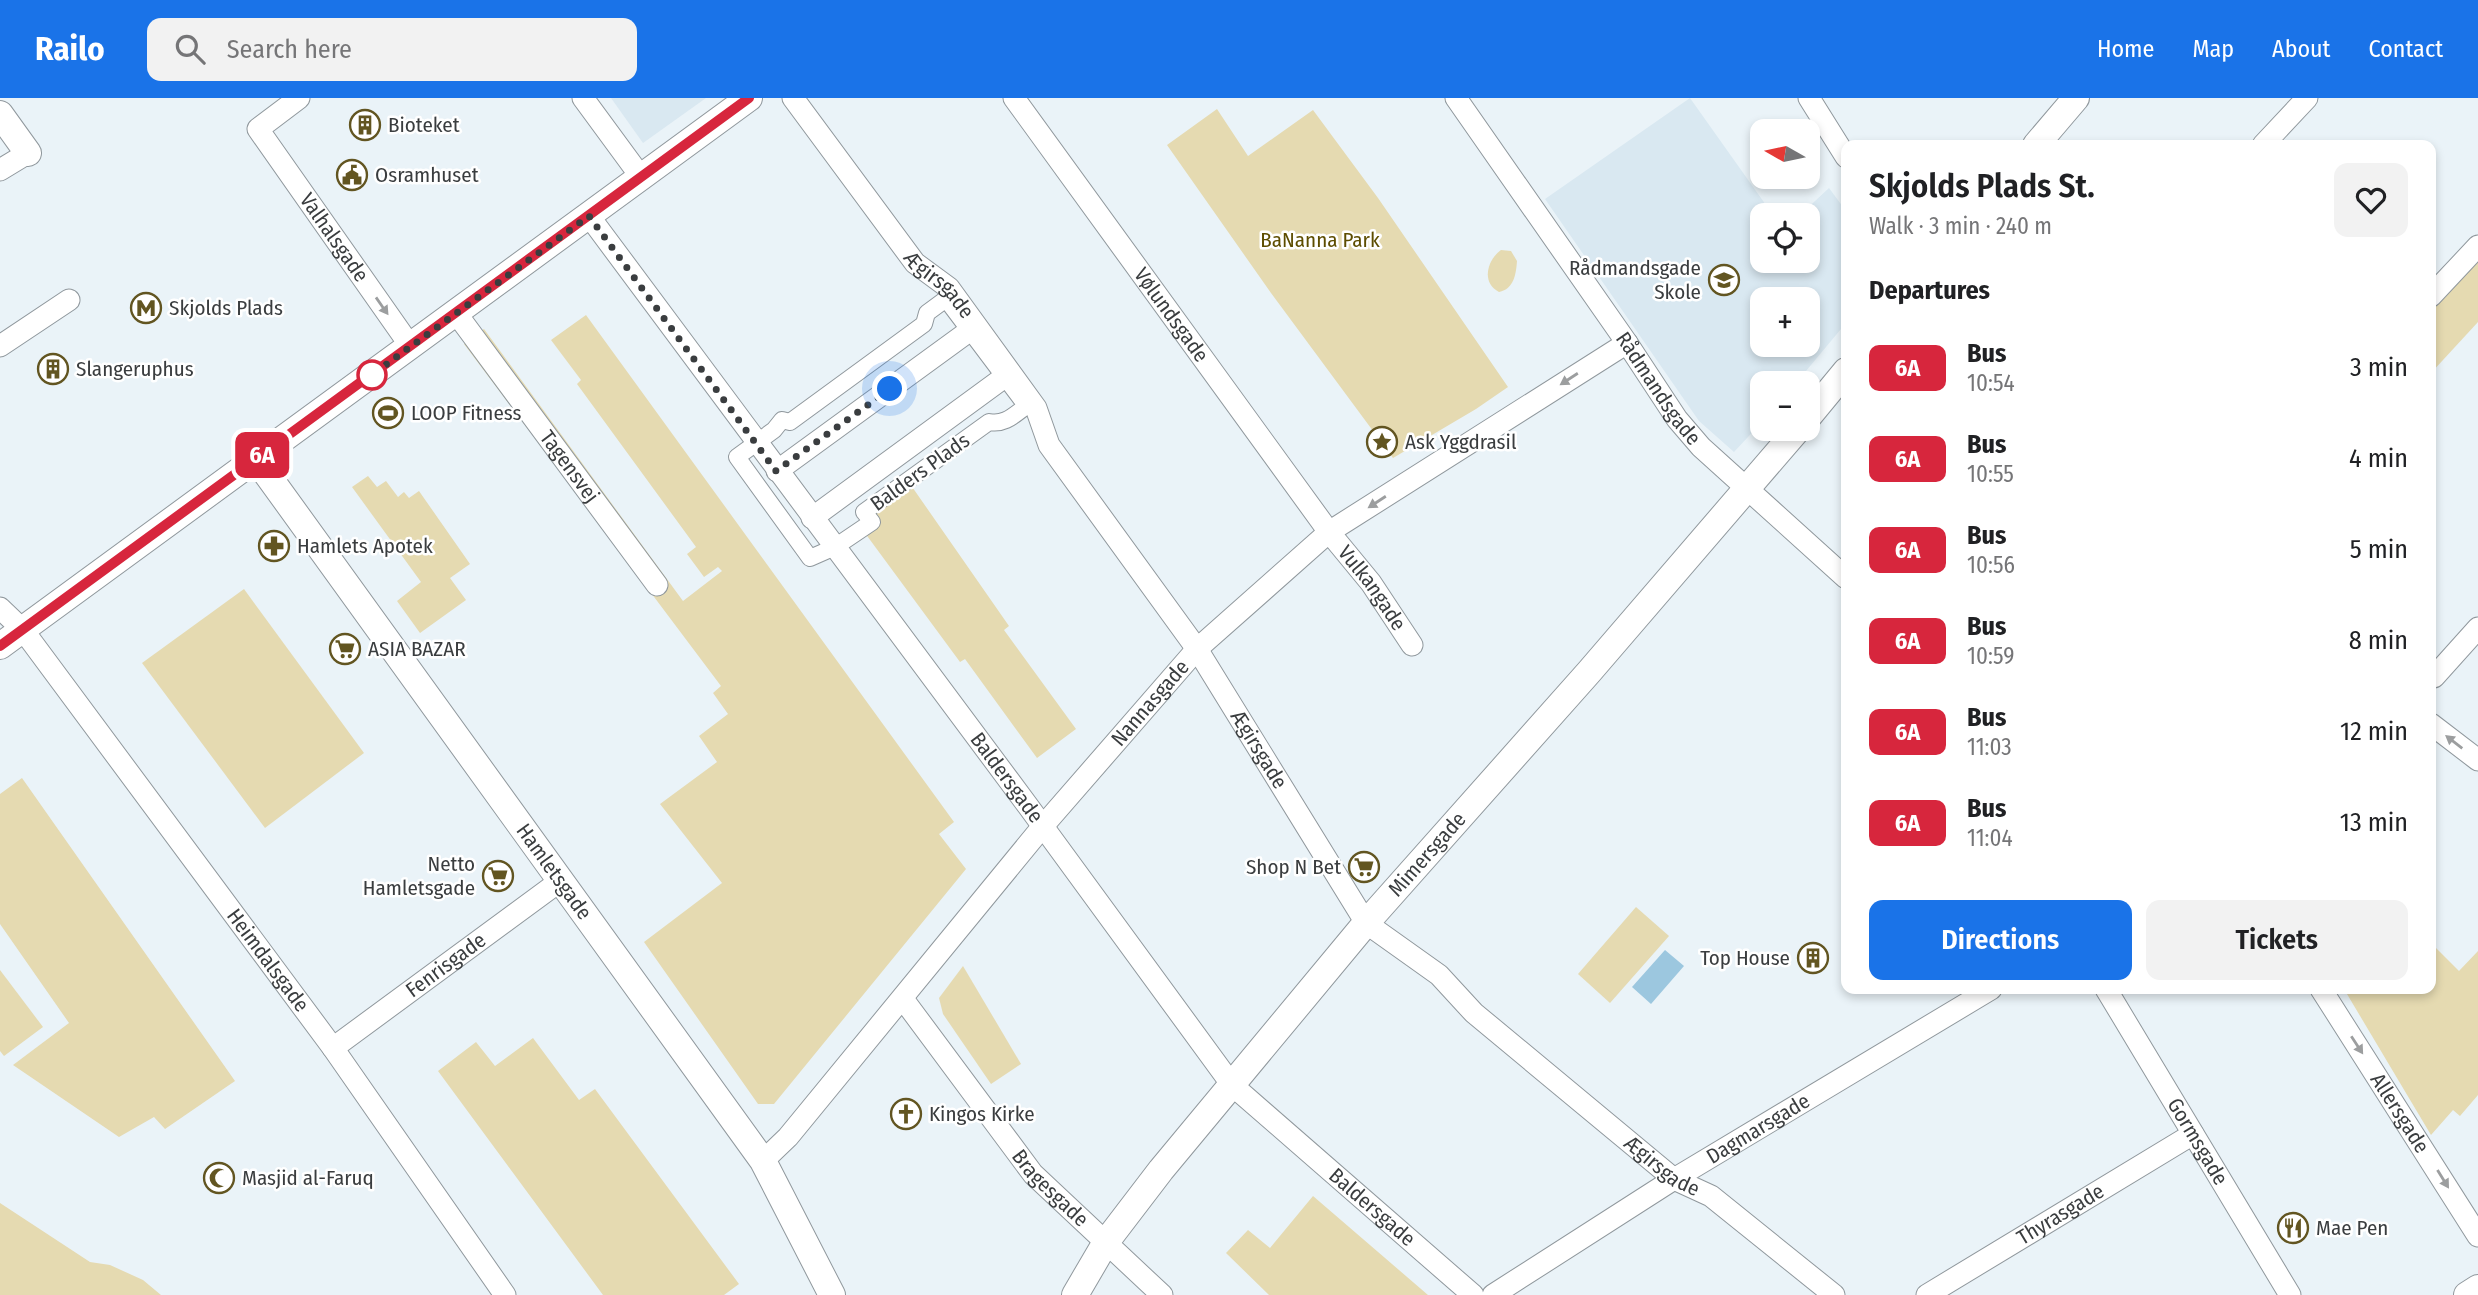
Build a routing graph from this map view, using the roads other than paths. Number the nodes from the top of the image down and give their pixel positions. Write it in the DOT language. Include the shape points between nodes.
graph roads {
  1 [pos="299,98"];
  2 [pos="583,98"];
  3 [pos="749,98"];
  4 [pos="793,98"];
  5 [pos="1014,98"];
  6 [pos="1456,98"];
  7 [pos="1809,98"];
  8 [pos="2076,98"];
  9 [pos="2307,98"];
  10 [pos="0,114"];
  11 [pos="2040,140"];
  12 [pos="2268,140"];
  13 [pos="1841,149"];
  14 [pos="28,153"];
  15 [pos="0,170"];
  16 [pos="641,177"];
  17 [pos="589,216"];
  18 [pos="2478,246"];
  19 [pos="2436,291"];
  20 [pos="69,300"];
  21 [pos="456,313"];
  22 [pos="974,328"];
  23 [pos="1627,343"];
  24 [pos="0,346"];
  25 [pos="411,347"];
  26 [pos="1008,374"];
  27 [pos="1841,377"];
  28 [pos="1820,402"];
  29 [pos="1788,441"];
  30 [pos="756,443"];
  31 [pos="256,459"];
  32 [pos="776,471"];
  33 [pos="1749,488"];
  34 [pos="812,517"];
  35 [pos="1329,532"];
  36 [pos="835,547"];
  37 [pos="1841,573"];
  38 [pos="657,585"];
  39 [pos="0,608"];
  40 [pos="2478,628"];
  41 [pos="23,630"];
  42 [pos="1412,645"];
  43 [pos="0,646"];
  44 [pos="1196,649"];
  45 [pos="2436,675"];
  46 [pos="2436,728"];
  47 [pos="2478,760"];
  48 [pos="1043,826"];
  49 [pos="560,881"];
  50 [pos="1366,923"];
  51 [pos="1983,994"];
  52 [pos="2109,994"];
  53 [pos="2324,994"];
  54 [pos="903,999"];
  55 [pos="333,1048"];
  56 [pos="1232,1085"];
  57 [pos="2193,1134"];
  58 [pos="763,1161"];
  59 [pos="1674,1179"];
  60 [pos="2478,1236"];
  61 [pos="1106,1242"];
  62 [pos="2478,1288"];
  63 [pos="505,1295"];
  64 [pos="832,1295"];
  65 [pos="1075,1295"];
  66 [pos="1162,1295"];
  67 [pos="1473,1295"];
  68 [pos="1493,1295"];
  69 [pos="1834,1295"];
  70 [pos="1927,1295"];
  71 [pos="2290,1295"];
  72 [pos="2466,1295"];
  1 -- 25 [label="street, Valhalsgade, one-way" via="258,130"];
  2 -- 16 [label="street"];
  3 -- 16 [label="street"];
  4 -- 22 [label="street, Ægirsgade" via="915,263 949,288"];
  5 -- 35 [label="street, Vølundsgade"];
  6 -- 23 [label="street, Rådmandsgade"];
  7 -- 13 [label="street"];
  8 -- 11 [label="street"];
  9 -- 12 [label="street"];
  10 -- 14 [label="street"];
  14 -- 15 [label="street"];
  16 -- 17 [label="street"];
  17 -- 21 [label="street"];
  17 -- 30 [label="street, Baldersgade"];
  18 -- 19 [label="street"];
  20 -- 24 [label="street"];
  21 -- 25 [label="street"];
  21 -- 38 [label="street, Tagensvej"];
  22 -- 26 [label="street, Ægirsgade"];
  22 -- 30 [label="street, Balders Plads" via="946,299 927,313 924,324 790,422 782,420"];
  22 -- 32 [label="street"];
  23 -- 33 [label="street, Rådmandsgade" via="1677,419 1701,447"];
  23 -- 35 [label="street, Nannasgade, one-way"];
  25 -- 31 [label="street"];
  26 -- 34 [label="street, Balders Plads"];
  26 -- 36 [label="street, Balders Plads" via="1025,407 1006,421 989,422 864,512 872,522"];
  26 -- 44 [label="street, Ægirsgade" via="1036,408 1049,445"];
  27 -- 28 [label="street"];
  29 -- 33 [label="street, Mimersgade"];
  30 -- 32 [label="street, Baldersgade"];
  30 -- 36 [label="street, Balders Plads" via="737,457 810,558"];
  31 -- 41 [label="street"];
  31 -- 49 [label="street, Hamletsgade"];
  32 -- 34 [label="street, Baldersgade"];
  33 -- 37 [label="street, Rådmandsgade"];
  33 -- 50 [label="street, Mimersgade"];
  34 -- 36 [label="street, Baldersgade"];
  35 -- 42 [label="street, Vulkangade" via="1371,583"];
  35 -- 44 [label="street, Nannasgade"];
  36 -- 48 [label="street, Baldersgade"];
  39 -- 41 [label="street, Heimdalsgade"];
  40 -- 45 [label="street"];
  41 -- 43 [label="street"];
  41 -- 55 [label="street, Heimdalsgade"];
  44 -- 48 [label="street, Nannasgade"];
  44 -- 50 [label="street, Ægirsgade"];
  47 -- 46 [label="street, one-way"];
  48 -- 54 [label="street, Nannasgade"];
  48 -- 56 [label="street, Baldersgade"];
  49 -- 55 [label="street, Fenrisgade"];
  49 -- 58 [label="street, Hamletsgade"];
  50 -- 56 [label="street, Mimersgade"];
  50 -- 59 [label="street, Ægirsgade" via="1439,975 1474,1013"];
  51 -- 59 [label="street, Dagmarsgade"];
  52 -- 57 [label="street, Gormsgade"];
  53 -- 60 [label="street, Allersgade, one-way"];
  54 -- 58 [label="street, Nannasgade" via="788,1138"];
  54 -- 61 [label="street, Bragesgade" via="1032,1174"];
  55 -- 63 [label="street, Heimdalsgade"];
  56 -- 61 [label="street, Mimersgade"];
  56 -- 67 [label="street, Baldersgade"];
  57 -- 70 [label="street, Thyrasgade"];
  57 -- 71 [label="street, Gormsgade"];
  58 -- 64 [label="street, Hamletsgade"];
  59 -- 68 [label="street, Dagmarsgade"];
  59 -- 69 [label="street, Ægirsgade" via="1711,1196"];
  61 -- 65 [label="street, Mimersgade"];
  61 -- 66 [label="street, Bragesgade"];
  62 -- 72 [label="street"];
}
